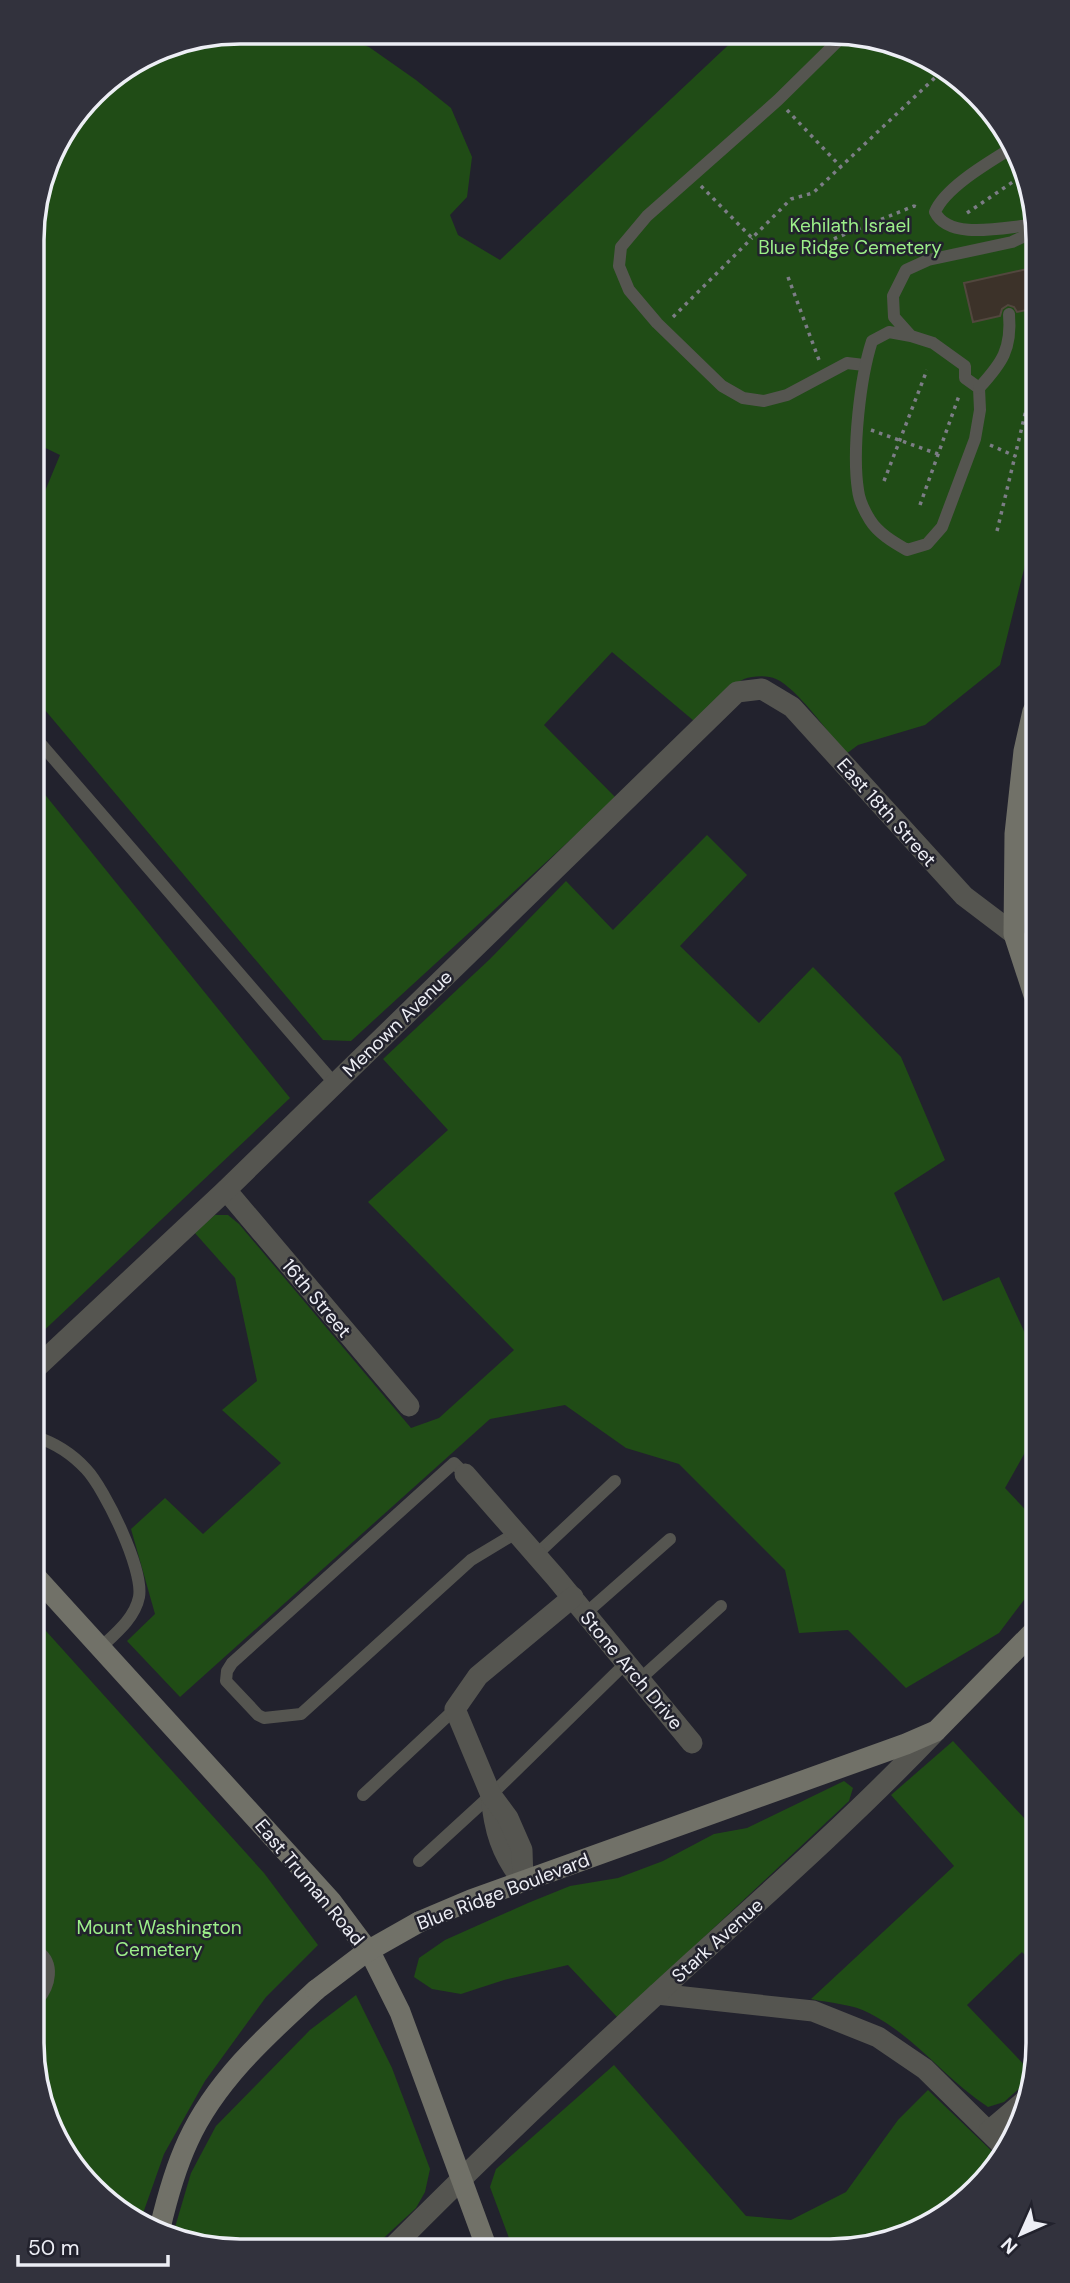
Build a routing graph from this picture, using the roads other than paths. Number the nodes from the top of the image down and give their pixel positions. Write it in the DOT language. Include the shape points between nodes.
graph roads {
  1 [pos="835,44"];
  2 [pos="1005,153"];
  3 [pos="1025,225"];
  4 [pos="1026,235"];
  5 [pos="1009,314"];
  6 [pos="911,336"];
  7 [pos="864,365"];
  8 [pos="979,388"];
  9 [pos="762,689"];
  10 [pos="1026,742"];
  11 [pos="44,748"];
  12 [pos="1026,774"];
  13 [pos="1026,789"];
  14 [pos="1014,934"];
  15 [pos="1026,971"];
  16 [pos="335,1084"];
  17 [pos="226,1190"];
  18 [pos="44,1361"];
  19 [pos="409,1406"];
  20 [pos="44,1440"];
  21 [pos="465,1474"];
  22 [pos="615,1481"];
  23 [pos="516,1532"];
  24 [pos="670,1539"];
  25 [pos="536,1555"];
  26 [pos="44,1586"];
  27 [pos="579,1605"];
  28 [pos="721,1606"];
  29 [pos="1026,1640"];
  30 [pos="100,1648"];
  31 [pos="626,1663"];
  32 [pos="640,1679"];
  33 [pos="455,1709"];
  34 [pos="936,1731"];
  35 [pos="692,1743"];
  36 [pos="363,1795"];
  37 [pos="491,1795"];
  38 [pos="419,1861"];
  39 [pos="523,1881"];
  40 [pos="44,1955"];
  41 [pos="44,1992"];
  42 [pos="657,1994"];
  43 [pos="1015,2109"];
  44 [pos="989,2131"];
  45 [pos="999,2142"];
  46 [pos="461,2178"];
  47 [pos="161,2222"];
  48 [pos="401,2239"];
  49 [pos="483,2239"];
  1 -- 7 [label="lane" via="647,216 621,247 619,266 629,290 657,323 722,386 743,398 765,401 787,395 847,363"];
  2 -- 3 [label="lane" via="952,190 934,212 948,227 963,230"];
  4 -- 6 [label="lane" via="928,260 906,270 893,296 894,317"];
  5 -- 8 [label="lane" via="1008,347"];
  6 -- 7 [label="lane" via="889,332 872,341"];
  6 -- 8 [label="lane" via="950,354 965,366 965,378"];
  7 -- 8 [label="lane" via="856,460 858,493 870,521 907,550 927,544 942,527 975,439"];
  9 -- 14 [label="street, East 18th Street" via="792,707 964,896"];
  9 -- 16 [label="street, Menown Avenue" via="737,692"];
  10 -- 12 [label="main road"];
  11 -- 16 [label="lane"];
  13 -- 14 [label="main road" via="1014,834"];
  14 -- 15 [label="main road"];
  16 -- 17 [label="street, Menown Avenue"];
  17 -- 18 [label="street, Menown Avenue"];
  17 -- 19 [label="street, 16th Street"];
  20 -- 30 [label="lane" via="72,1457 96,1481 125,1538 140,1586 133,1612"];
  21 -- 23 [label="street, Stone Arch Drive"];
  21 -- 23 [label="lane" via="454,1463 232,1663 226,1681 258,1716 301,1714 471,1560"];
  22 -- 25 [label="lane"];
  23 -- 25 [label="street, Stone Arch Drive"];
  24 -- 27 [label="lane"];
  25 -- 27 [label="street, Stone Arch Drive"];
  26 -- 30 [label="main road, East Truman Road"];
  27 -- 31 [label="street, Stone Arch Drive"];
  27 -- 33 [label="street, Stone Arch Drive" via="478,1676"];
  28 -- 32 [label="lane"];
  29 -- 34 [label="main road, Stark Avenue"];
  30 -- 46 [label="main road, East Truman Road" via="331,1901 372,1956 400,2011"];
  31 -- 32 [label="street, Stone Arch Drive"];
  31 -- 37 [label="lane"];
  32 -- 35 [label="street, Stone Arch Drive"];
  33 -- 36 [label="lane"];
  33 -- 37 [label="street"];
  34 -- 39 [label="main road, Blue Ridge Boulevard"];
  34 -- 42 [label="street, Stark Avenue" via="878,1792"];
  37 -- 38 [label="lane"];
  37 -- 39 [label="street" via="508,1818 522,1850"];
  39 -- 47 [label="main road, Blue Ridge Boulevard, bridge" via="419,1922 366,1952 264,2037 211,2099 188,2140"];
  40 -- 41 [label="lane" via="50,1971"];
  42 -- 44 [label="street" via="813,2011 878,2037 925,2069"];
  42 -- 46 [label="street, Stark Avenue"];
  43 -- 44 [label="street"];
  44 -- 45 [label="street"];
  46 -- 48 [label="street, Stark Avenue"];
  46 -- 49 [label="main road, East Truman Road"];
}
